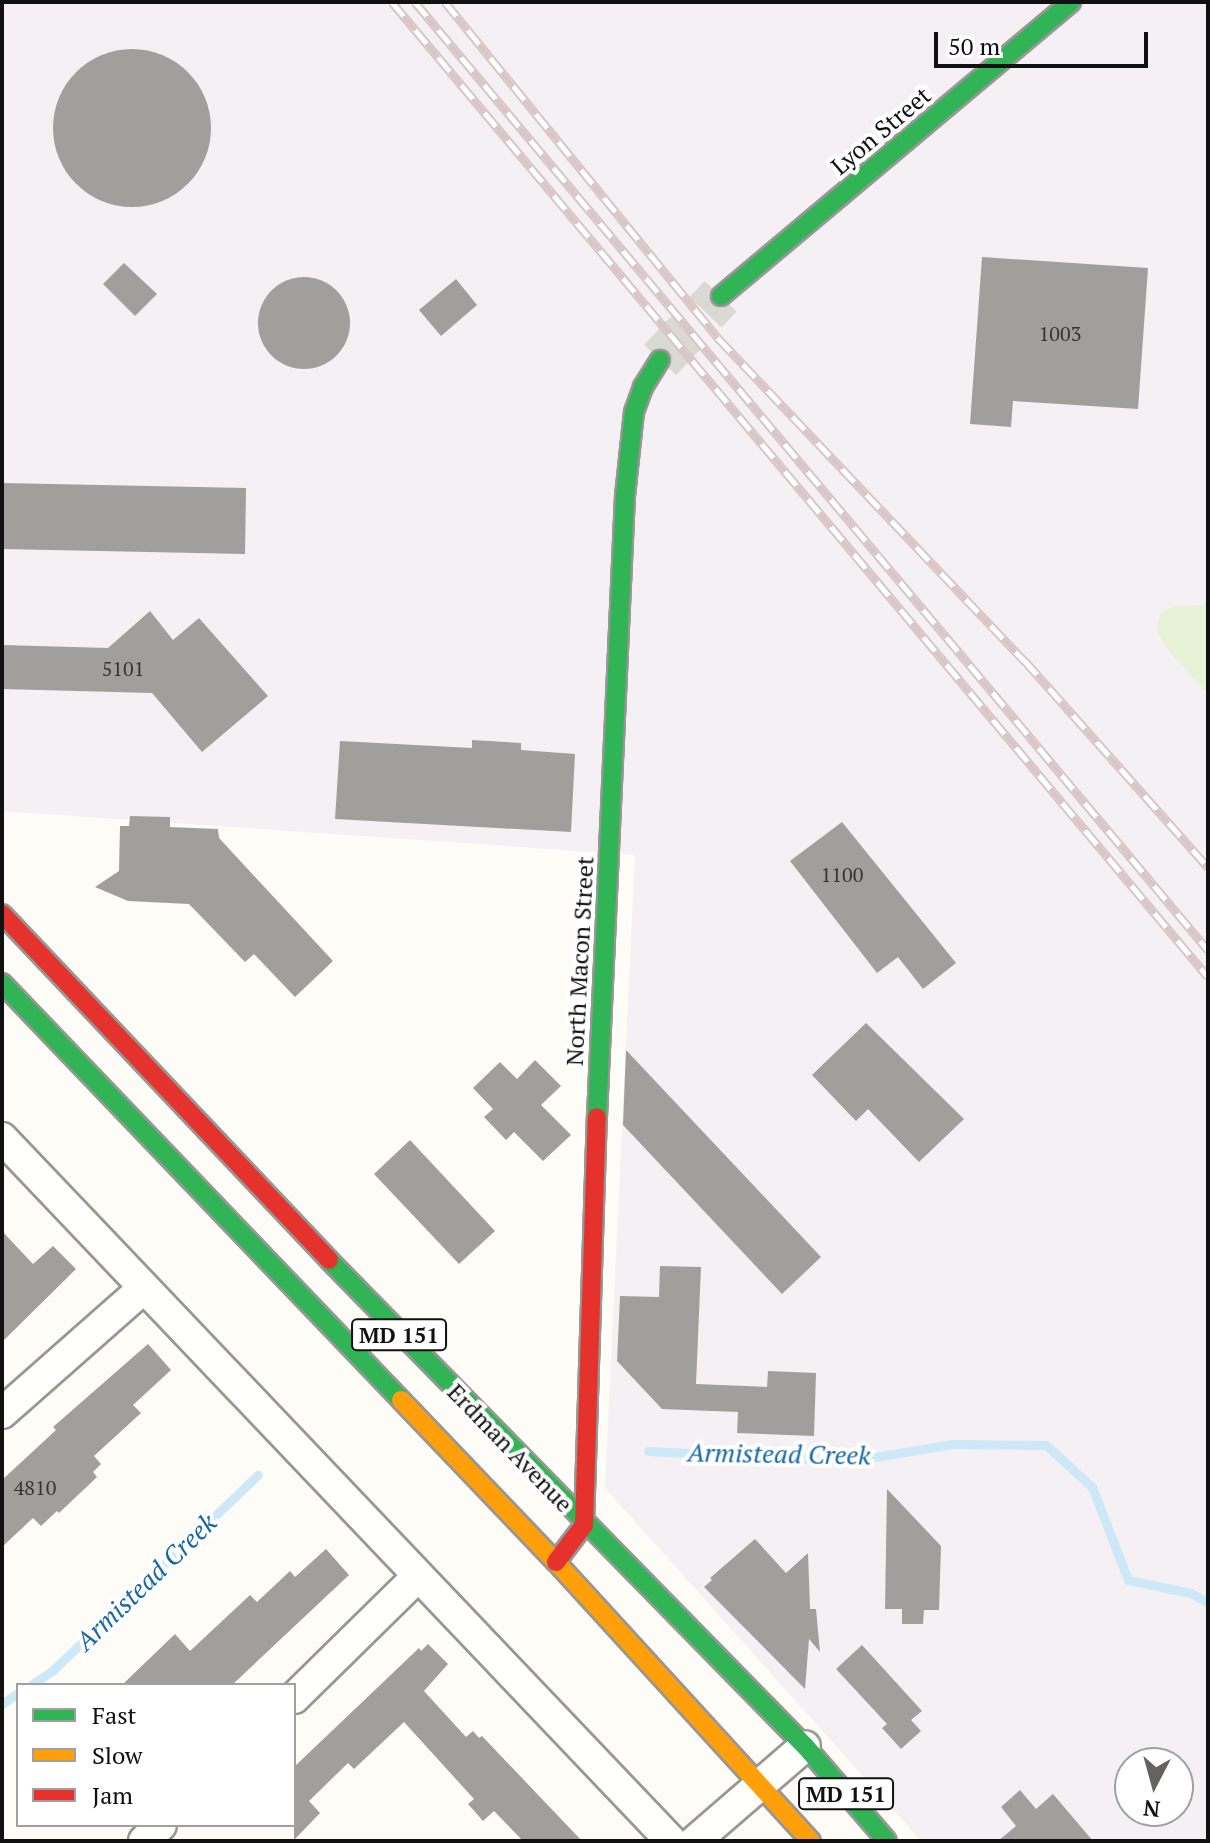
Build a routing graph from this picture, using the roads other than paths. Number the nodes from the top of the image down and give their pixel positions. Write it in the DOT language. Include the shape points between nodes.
graph roads {
  1 [pos="1071,2"];
  2 [pos="721,296"];
  3 [pos="660,360"];
  4 [pos="2,914"];
  5 [pos="2,983"];
  6 [pos="2,1138"];
  7 [pos="144,1288"];
  8 [pos="2,1413"];
  9 [pos="584,1525"];
  10 [pos="556,1562"];
  11 [pos="418,1576"];
  12 [pos="296,1696"];
  13 [pos="805,1746"];
  14 [pos="761,1785"];
  15 [pos="159,1827"];
  16 [pos="144,1841"];
  17 [pos="671,1841"];
  18 [pos="695,1841"];
  19 [pos="811,1841"];
  20 [pos="887,1841"];
  1 -- 2 [label="main road, Lyon Street"];
  3 -- 9 [label="main road, North Macon Street" via="634,412 625,496 601,996"];
  4 -- 9 [label="main road, Erdman Avenue / MD 151"];
  5 -- 10 [label="main road, Erdman Avenue / MD 151"];
  6 -- 7 [label="street"];
  7 -- 8 [label="street"];
  7 -- 11 [label="street"];
  9 -- 10 [label="main road"];
  9 -- 13 [label="main road, Erdman Avenue / MD 151"];
  10 -- 14 [label="main road, Erdman Avenue / MD 151"];
  11 -- 12 [label="street"];
  11 -- 17 [label="street"];
  13 -- 14 [label="street"];
  13 -- 20 [label="main road, Erdman Avenue / MD 151"];
  14 -- 18 [label="street"];
  14 -- 19 [label="main road, Erdman Avenue / MD 151"];
  15 -- 16 [label="street"];
}
